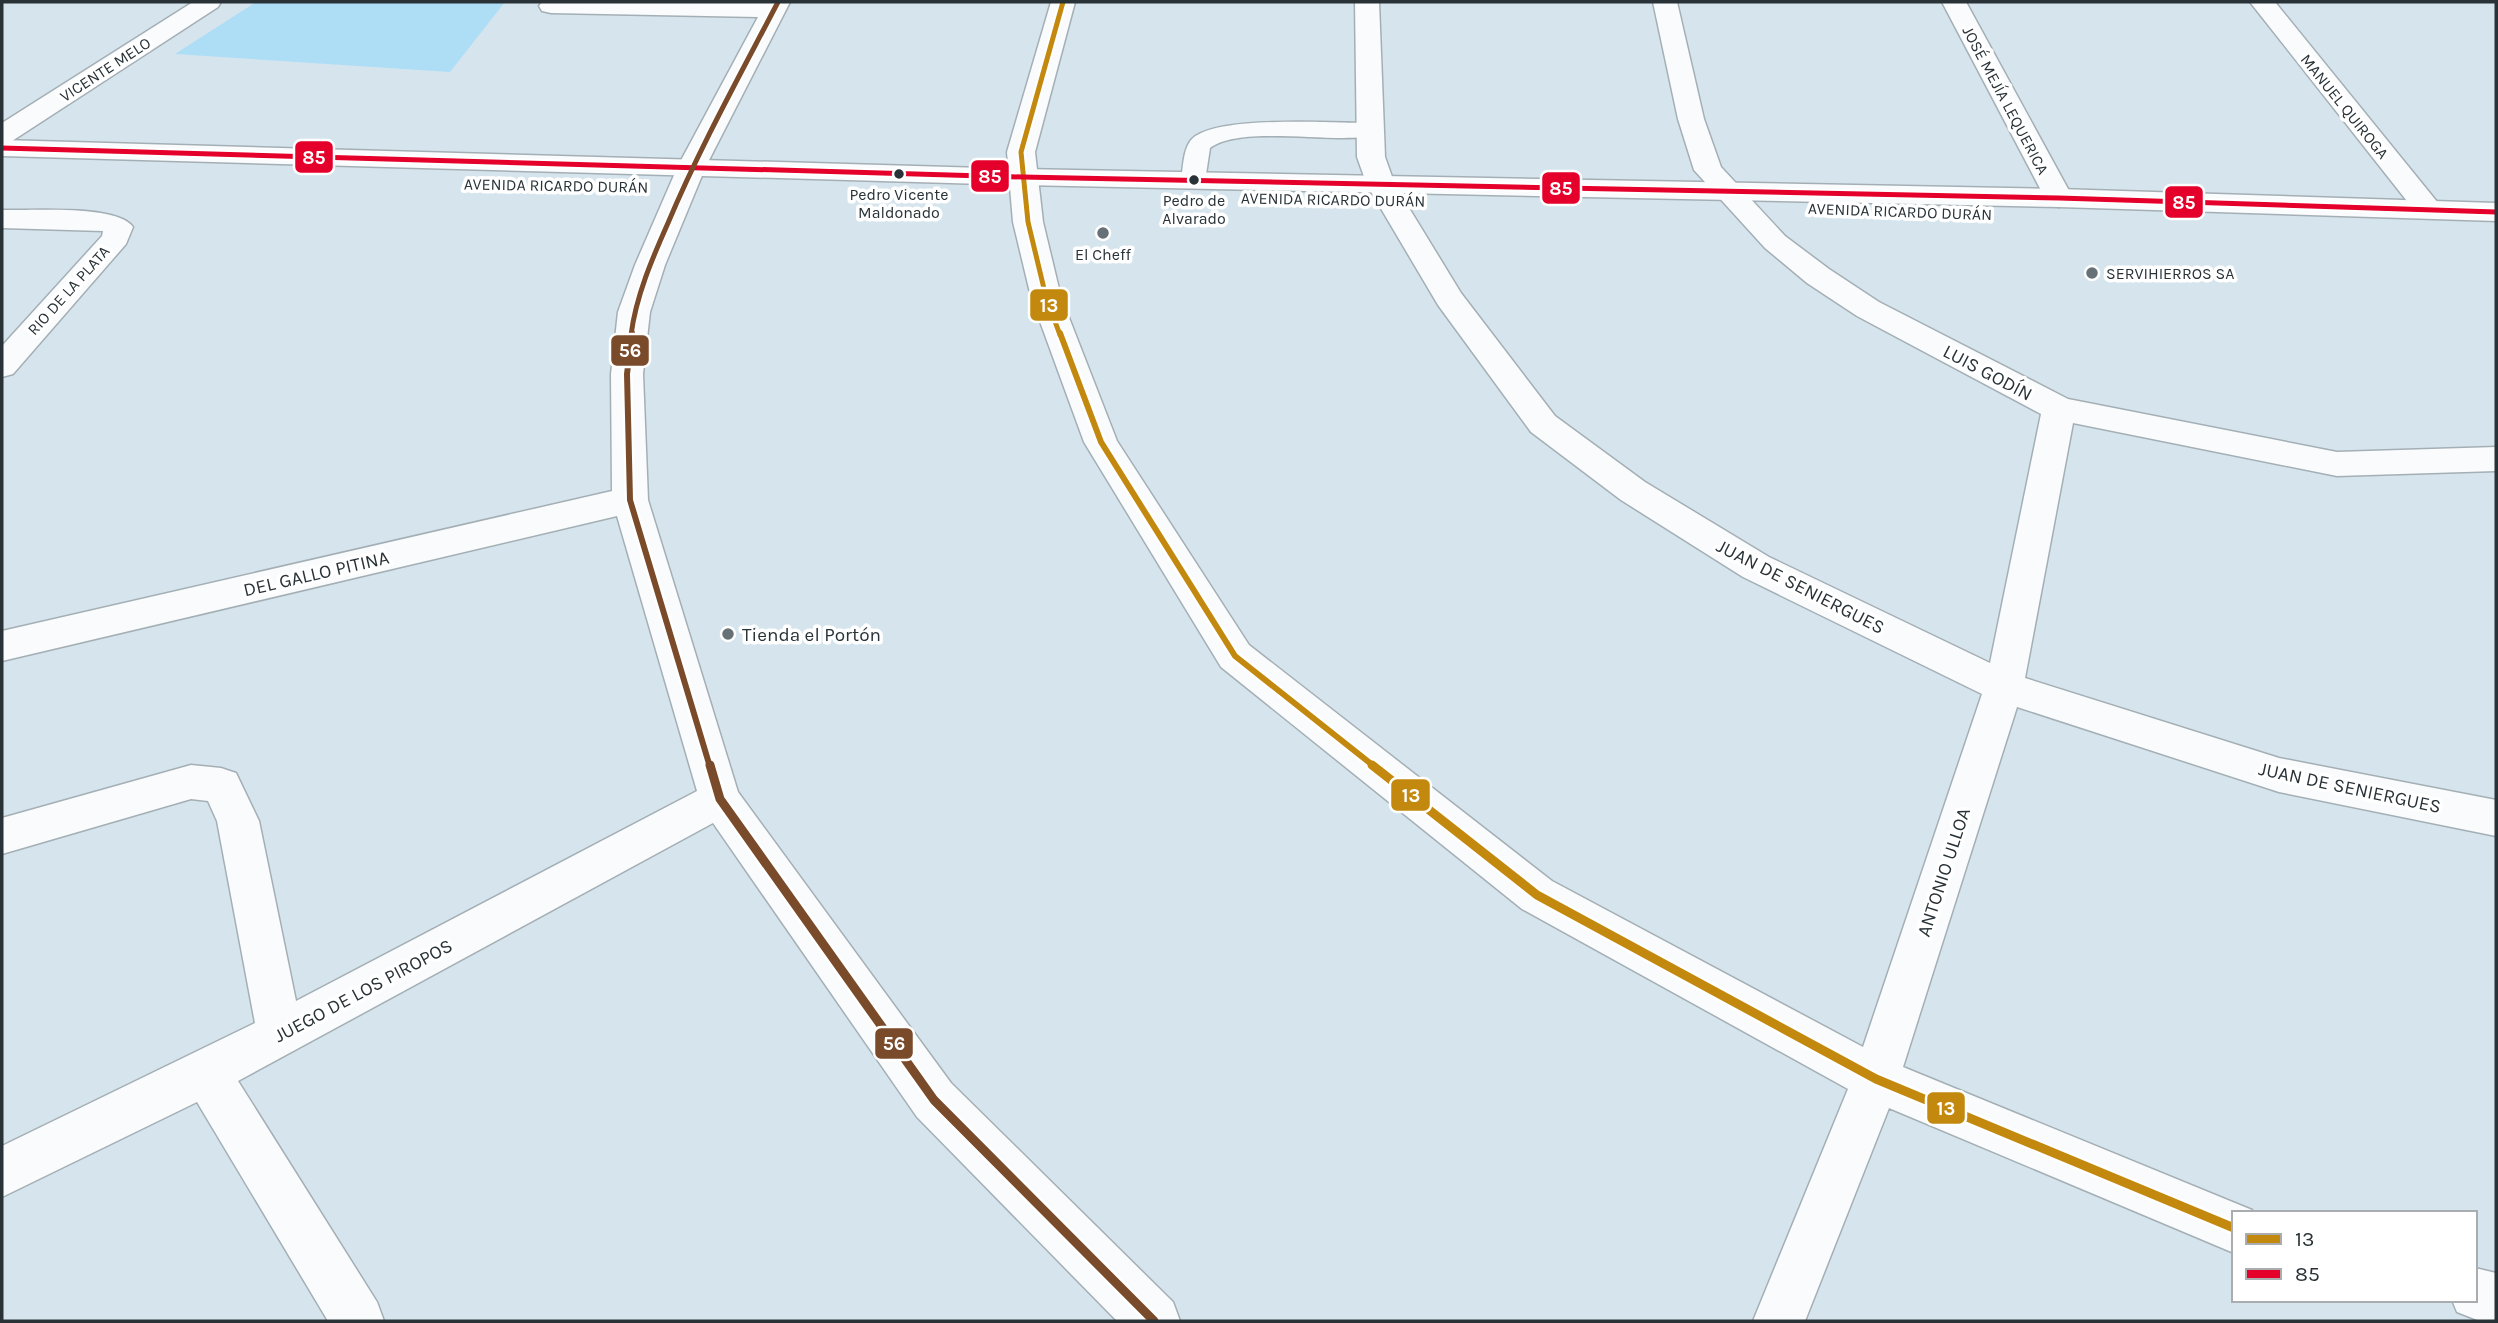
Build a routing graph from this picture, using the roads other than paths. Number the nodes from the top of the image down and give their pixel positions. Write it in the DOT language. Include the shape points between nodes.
graph roads {
  1 [pos="209,2"];
  2 [pos="1063,2"];
  3 [pos="1367,2"];
  4 [pos="1665,2"];
  5 [pos="1954,2"];
  6 [pos="2262,2"];
  7 [pos="551,6"];
  8 [pos="776,6"];
  9 [pos="1370,130"];
  10 [pos="2,135"];
  11 [pos="2,148"];
  12 [pos="2,173"];
  13 [pos="687,177"];
  14 [pos="1193,181"];
  15 [pos="1023,186"];
  16 [pos="1725,189"];
  17 [pos="1386,192"];
  18 [pos="2059,198"];
  19 [pos="2428,209"];
  20 [pos="2496,212"];
  21 [pos="2,219"];
  22 [pos="2496,232"];
  23 [pos="2,366"];
  24 [pos="2059,409"];
  25 [pos="2496,459"];
  26 [pos="631,500"];
  27 [pos="2,646"];
  28 [pos="2004,687"];
  29 [pos="720,799"];
  30 [pos="2496,818"];
  31 [pos="2,836"];
  32 [pos="281,1034"];
  33 [pos="206,1073"];
  34 [pos="1876,1079"];
  35 [pos="2,1172"];
  36 [pos="2232,1226"];
  37 [pos="2477,1294"];
  38 [pos="2496,1299"];
  39 [pos="358,1321"];
  40 [pos="1154,1321"];
  41 [pos="1779,1321"];
  1 -- 10 [label="street, VICENTE MELO"];
  2 -- 15 [label="street" via="1021,152"];
  3 -- 9 [label="street, JUAN DE SENIERGUES"];
  4 -- 16 [label="street, LUIS GODÍN" via="1691,119"];
  5 -- 18 [label="street, JOSÉ MEJÍA LEQUERICA"];
  6 -- 19 [label="street, MANUEL QUIROGA"];
  7 -- 8 [label="street"];
  8 -- 13 [label="street"];
  9 -- 14 [label="lane" via="1243,131 1211,136 1199,145"];
  9 -- 17 [label="street, JUAN DE SENIERGUES" via="1371,157"];
  11 -- 13 [label="street, AVENIDA RICARDO DURÁN"];
  12 -- 13 [label="street, AVENIDA RICARDO DURÁN"];
  13 -- 15 [label="street, AVENIDA RICARDO DURÁN"];
  13 -- 26 [label="street" via="634,312 626,374"];
  14 -- 15 [label="street, AVENIDA RICARDO DURÁN"];
  14 -- 17 [label="street, AVENIDA RICARDO DURÁN"];
  15 -- 17 [label="street, AVENIDA RICARDO DURÁN"];
  15 -- 34 [label="street" via="1046,297 1101,442 1235,656 1537,895"];
  16 -- 17 [label="street, AVENIDA RICARDO DURÁN"];
  16 -- 18 [label="street, AVENIDA RICARDO DURÁN"];
  16 -- 22 [label="street, AVENIDA RICARDO DURÁN"];
  16 -- 24 [label="street, LUIS GODÍN" via="1797,259 1868,309"];
  17 -- 28 [label="street, JUAN DE SENIERGUES" via="1449,298 1543,424 1633,491 1756,567"];
  18 -- 19 [label="street, AVENIDA RICARDO DURÁN"];
  19 -- 20 [label="street, AVENIDA RICARDO DURÁN"];
  21 -- 23 [label="street, RIO DE LA PLATA" via="100,221 118,227 116,238"];
  24 -- 25 [label="street, LUIS GODÍN" via="2337,464"];
  24 -- 28 [label="street, ANTONIO ULLOA"];
  26 -- 27 [label="street, DEL GALLO PITINA"];
  26 -- 29 [label="street"];
  28 -- 30 [label="street, JUAN DE SENIERGUES" via="2279,775"];
  28 -- 34 [label="street, ANTONIO ULLOA"];
  29 -- 32 [label="street, JUEGO DE LOS PIROPOS"];
  29 -- 40 [label="street" via="934,1100"];
  31 -- 32 [label="street" via="191,782 221,785 238,821"];
  32 -- 33 [label="street, JUEGO DE LOS PIROPOS"];
  33 -- 35 [label="street, JUEGO DE LOS PIROPOS"];
  33 -- 39 [label="street"];
  34 -- 36 [label="street"];
  34 -- 41 [label="street, ANTONIO ULLOA"];
  37 -- 38 [label="street"];
}
